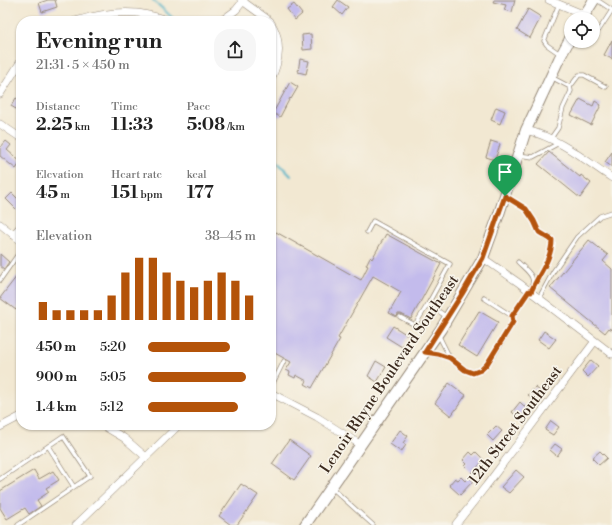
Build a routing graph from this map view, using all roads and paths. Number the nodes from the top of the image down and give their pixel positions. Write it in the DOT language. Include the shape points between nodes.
graph roads {
  1 [pos="243,0"];
  2 [pos="549,0"];
  3 [pos="594,0"];
  4 [pos="597,0"];
  5 [pos="559,4"];
  6 [pos="612,10"];
  7 [pos="574,12"];
  8 [pos="586,12"];
  9 [pos="92,16"];
  10 [pos="152,16"];
  11 [pos="228,16"];
  12 [pos="263,16"];
  13 [pos="600,28"];
  14 [pos="276,34"];
  15 [pos="565,48"];
  16 [pos="561,55"];
  17 [pos="16,69"];
  18 [pos="276,69"];
  19 [pos="550,77"];
  20 [pos="570,87"];
  21 [pos="606,87"];
  22 [pos="0,94"];
  23 [pos="0,124"];
  24 [pos="526,130"];
  25 [pos="16,135"];
  26 [pos="551,138"];
  27 [pos="560,142"];
  28 [pos="517,155"];
  29 [pos="612,178"];
  30 [pos="505,196"];
  31 [pos="612,212"];
  32 [pos="0,224"];
  33 [pos="16,232"];
  34 [pos="367,232"];
  35 [pos="13,235"];
  36 [pos="16,238"];
  37 [pos="16,257"];
  38 [pos="483,258"];
  39 [pos="518,262"];
  40 [pos="0,280"];
  41 [pos="534,284"];
  42 [pos="530,292"];
  43 [pos="484,298"];
  44 [pos="539,298"];
  45 [pos="428,304"];
  46 [pos="512,316"];
  47 [pos="400,317"];
  48 [pos="448,318"];
  49 [pos="438,333"];
  50 [pos="595,341"];
  51 [pos="425,352"];
  52 [pos="612,354"];
  53 [pos="450,358"];
  54 [pos="284,360"];
  55 [pos="276,377"];
  56 [pos="276,396"];
  57 [pos="16,419"];
  58 [pos="0,427"];
  59 [pos="110,430"];
  60 [pos="174,430"];
  61 [pos="361,445"];
  62 [pos="48,446"];
  63 [pos="146,457"];
  64 [pos="0,479"];
  65 [pos="74,486"];
  66 [pos="331,488"];
  67 [pos="20,524"];
  68 [pos="456,524"];
  69 [pos="76,525"];
  70 [pos="305,525"];
  71 [pos="373,525"];
  1 -- 11 [label="street"];
  1 -- 12 [label="street"];
  2 -- 5 [label="street"];
  3 -- 8 [label="main road"];
  4 -- 6 [label="lane"];
  5 -- 7 [label="street"];
  5 -- 16 [label="lane" via="544,40"];
  6 -- 13 [label="lane"];
  9 -- 10 [label="street" via="126,12"];
  14 -- 18 [label="street" via="279,48"];
  15 -- 16 [label="main road, Lenoir Rhyne Boulevard Southeast"];
  16 -- 19 [label="main road, Lenoir Rhyne Boulevard Southeast"];
  17 -- 22 [label="street"];
  19 -- 20 [label="lane"];
  19 -- 24 [label="main road, Lenoir Rhyne Boulevard Southeast"];
  20 -- 21 [label="lane" via="579,75 584,75"];
  20 -- 26 [label="lane" via="571,91 558,128"];
  23 -- 25 [label="street"];
  24 -- 26 [label="street"];
  24 -- 28 [label="main road, Lenoir Rhyne Boulevard Southeast"];
  26 -- 27 [label="street"];
  27 -- 28 [label="lane" via="533,157"];
  27 -- 29 [label="street"];
  28 -- 30 [label="main road, Lenoir Rhyne Boulevard Southeast"];
  30 -- 38 [label="main road, Lenoir Rhyne Boulevard Southeast"];
  30 -- 41 [label="lane" via="526,209 539,232 552,240 546,265"];
  31 -- 44 [label="lane" via="600,216 577,237"];
  32 -- 35 [label="street"];
  33 -- 35 [label="street"];
  34 -- 45 [label="lane" via="372,221 450,264"];
  35 -- 36 [label="street"];
  37 -- 40 [label="lane"];
  38 -- 42 [label="street"];
  38 -- 48 [label="main road, Lenoir Rhyne Boulevard Southeast"];
  39 -- 41 [label="lane" via="533,277"];
  41 -- 42 [label="lane"];
  42 -- 44 [label="street"];
  42 -- 46 [label="lane"];
  43 -- 46 [label="lane"];
  44 -- 50 [label="street"];
  45 -- 47 [label="lane" via="415,325"];
  45 -- 48 [label="lane"];
  46 -- 53 [label="lane" via="513,322 481,370 473,373 465,370"];
  48 -- 49 [label="main road, Lenoir Rhyne Boulevard Southeast"];
  49 -- 51 [label="main road, Lenoir Rhyne Boulevard Southeast"];
  49 -- 53 [label="lane"];
  50 -- 52 [label="street"];
  50 -- 68 [label="street, 12th Street Southeast"];
  51 -- 53 [label="lane"];
  51 -- 61 [label="main road, Lenoir Rhyne Boulevard Southeast"];
  54 -- 55 [label="lane"];
  56 -- 61 [label="street" via="317,417"];
  57 -- 58 [label="street"];
  59 -- 63 [label="street"];
  60 -- 63 [label="street"];
  61 -- 66 [label="main road, Lenoir Rhyne Boulevard Southeast"];
  62 -- 64 [label="lane"];
  62 -- 65 [label="lane"];
  62 -- 65 [label="lane" via="63,436 90,476"];
  63 -- 69 [label="street"];
  65 -- 67 [label="lane"];
  66 -- 70 [label="main road, Lenoir Rhyne Boulevard Southeast"];
  66 -- 71 [label="lane"];
}
